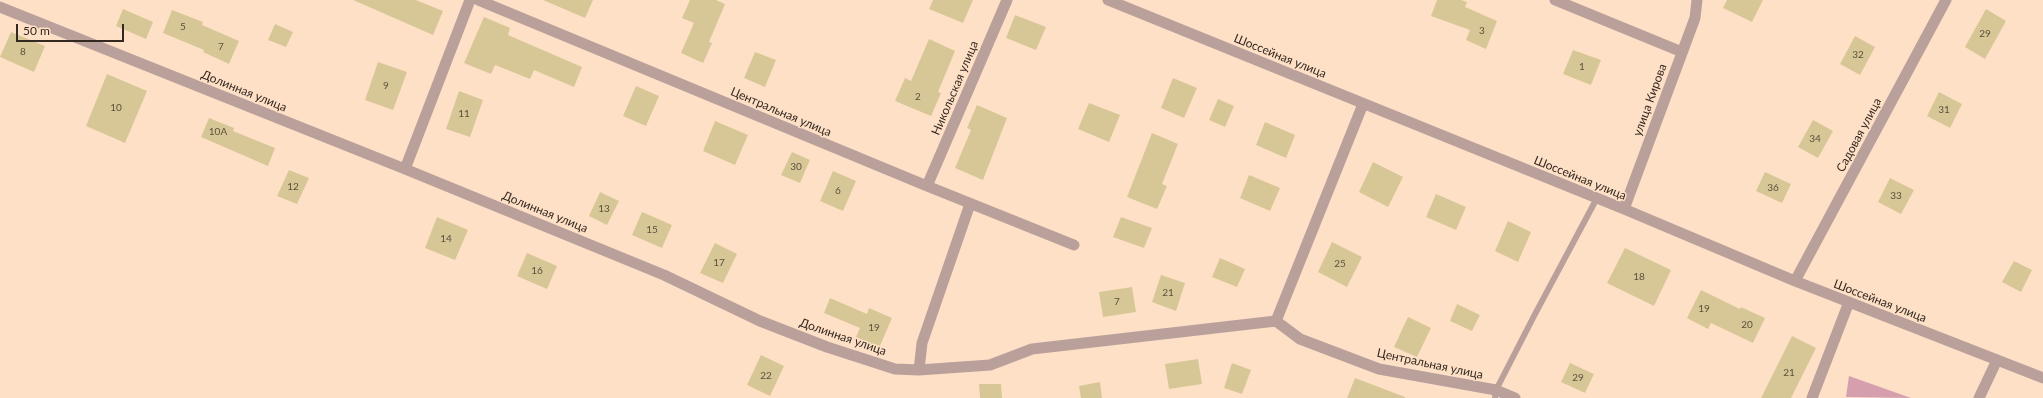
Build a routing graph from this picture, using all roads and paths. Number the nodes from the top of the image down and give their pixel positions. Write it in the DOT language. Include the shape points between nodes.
graph roads {
  1 [pos="470,0"];
  2 [pos="478,0"];
  3 [pos="1007,0"];
  4 [pos="1108,0"];
  5 [pos="1556,0"];
  6 [pos="1697,0"];
  7 [pos="1946,0"];
  8 [pos="0,7"];
  9 [pos="1682,52"];
  10 [pos="1363,104"];
  11 [pos="405,169"];
  12 [pos="927,186"];
  13 [pos="1597,198"];
  14 [pos="970,204"];
  15 [pos="1624,209"];
  16 [pos="1074,245"];
  17 [pos="1795,282"];
  18 [pos="1849,302"];
  19 [pos="1276,321"];
  20 [pos="1997,360"];
  21 [pos="920,370"];
  22 [pos="2043,378"];
  23 [pos="1496,394"];
  24 [pos="1515,398"];
  25 [pos="1812,398"];
  26 [pos="1979,398"];
  1 -- 11 [label="street"];
  2 -- 12 [label="street, Центральная улица"];
  3 -- 12 [label="street, Никольская улица"];
  4 -- 10 [label="street, Шоссейная улица"];
  5 -- 9 [label="street"];
  6 -- 9 [label="street, улица Кирова" via="1695,18"];
  7 -- 17 [label="street, Садовая улица"];
  8 -- 11 [label="street, Долинная улица"];
  9 -- 15 [label="street, улица Кирова"];
  10 -- 13 [label="street, Шоссейная улица"];
  10 -- 19 [label="street"];
  11 -- 21 [label="street, Долинная улица" via="657,272 760,321 827,347 895,369"];
  12 -- 14 [label="street, Центральная улица"];
  13 -- 15 [label="street, Шоссейная улица"];
  13 -- 23 [label="lane"];
  14 -- 16 [label="street, Центральная улица"];
  14 -- 21 [label="street" via="922,343"];
  15 -- 17 [label="street, Шоссейная улица"];
  17 -- 18 [label="street, Шоссейная улица"];
  18 -- 20 [label="street, Шоссейная улица"];
  18 -- 25 [label="street"];
  19 -- 21 [label="street, Долинная улица" via="1032,349 990,365"];
  19 -- 23 [label="street, Центральная улица" via="1300,339 1379,369"];
  20 -- 22 [label="street, Шоссейная улица"];
  20 -- 26 [label="street"];
  23 -- 24 [label="street, Центральная улица"];
}
